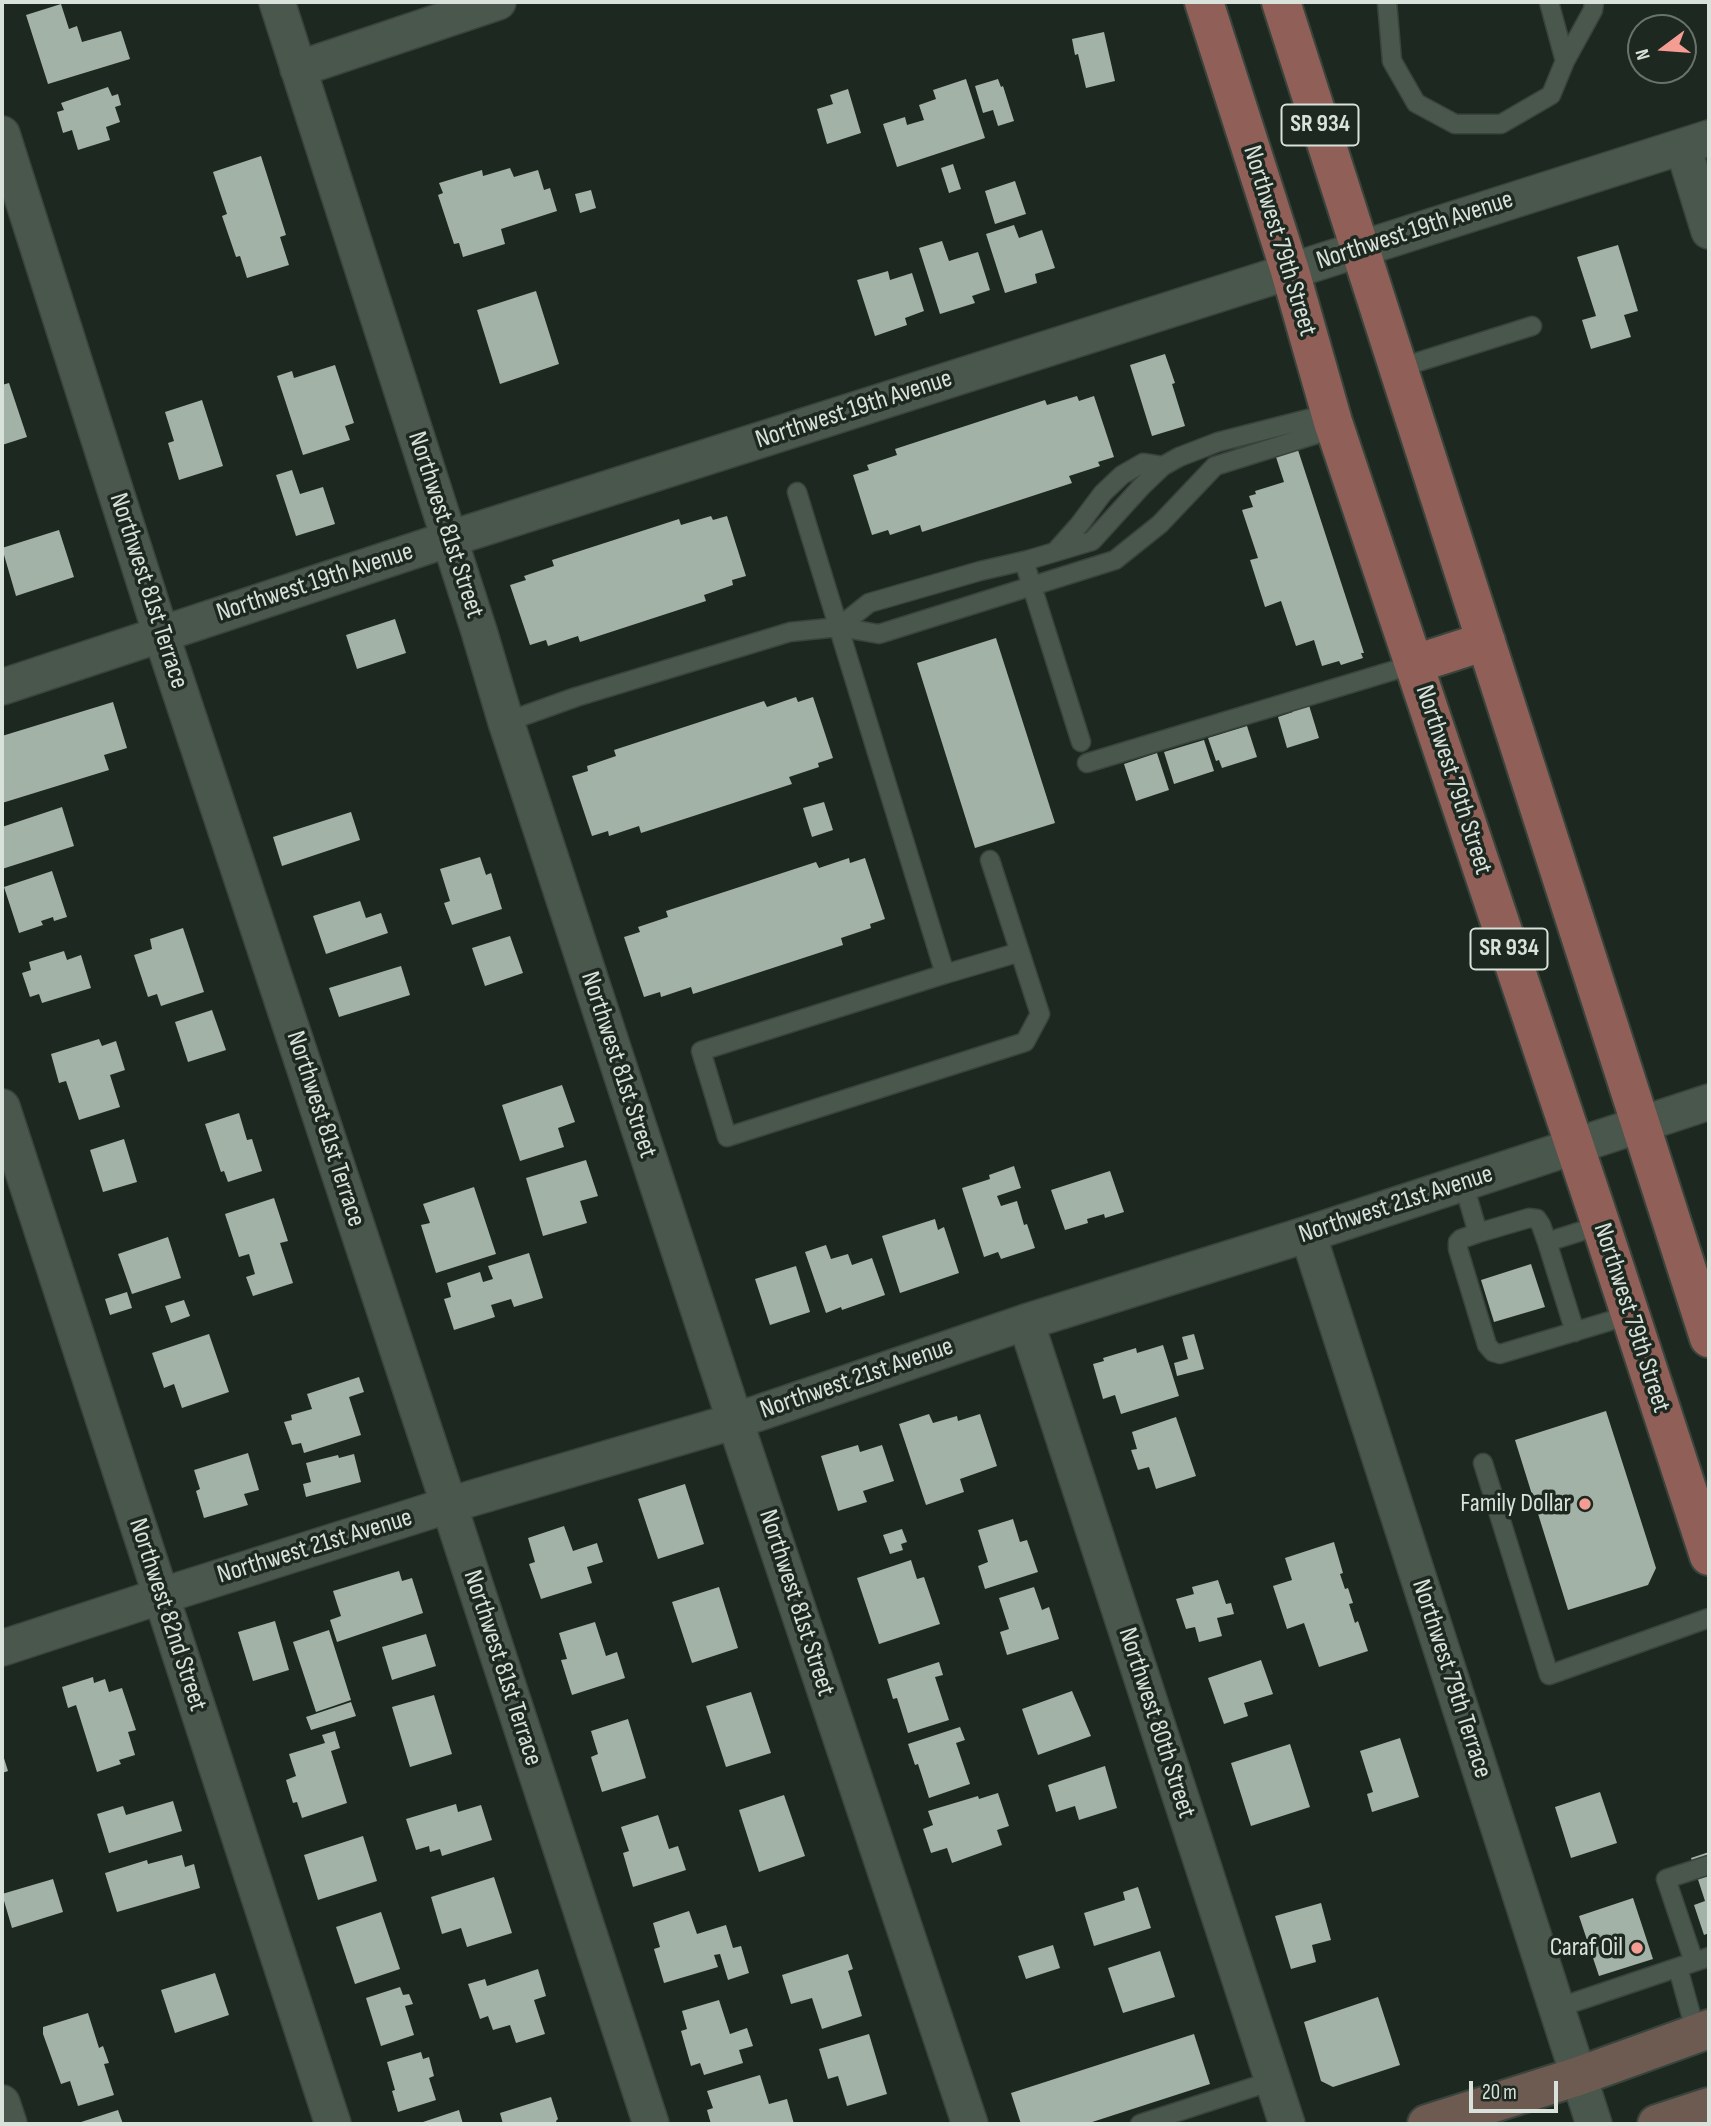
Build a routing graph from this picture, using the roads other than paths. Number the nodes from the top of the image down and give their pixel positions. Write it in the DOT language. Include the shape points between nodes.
graph roads {
  1 [pos="276,2"];
  2 [pos="498,2"];
  3 [pos="1204,2"];
  4 [pos="1281,2"];
  5 [pos="1387,2"];
  6 [pos="1549,2"];
  7 [pos="1594,2"];
  8 [pos="1565,61"];
  9 [pos="298,69"];
  10 [pos="2,134"];
  11 [pos="1696,143"];
  12 [pos="1709,231"];
  13 [pos="1360,248"];
  14 [pos="1290,271"];
  15 [pos="1532,326"];
  16 [pos="1399,368"];
  17 [pos="1333,422"];
  18 [pos="797,492"];
  19 [pos="449,539"];
  20 [pos="1024,561"];
  21 [pos="1032,587"];
  22 [pos="839,626"];
  23 [pos="161,634"];
  24 [pos="1486,641"];
  25 [pos="1415,664"];
  26 [pos="2,687"];
  27 [pos="506,722"];
  28 [pos="1081,742"];
  29 [pos="1087,763"];
  30 [pos="990,860"];
  31 [pos="1020,952"];
  32 [pos="945,974"];
  33 [pos="1709,1102"];
  34 [pos="2,1107"];
  35 [pos="1641,1124"];
  36 [pos="1575,1145"];
  37 [pos="1463,1182"];
  38 [pos="1601,1225"];
  39 [pos="1478,1233"];
  40 [pos="1308,1234"];
  41 [pos="1547,1242"];
  42 [pos="1630,1315"];
  43 [pos="1026,1322"];
  44 [pos="1575,1332"];
  45 [pos="1709,1338"];
  46 [pos="735,1421"];
  47 [pos="1483,1464"];
  48 [pos="449,1505"];
  49 [pos="1709,1556"];
  50 [pos="161,1596"];
  51 [pos="1709,1618"];
  52 [pos="2,1648"];
  53 [pos="1709,1865"];
  54 [pos="1694,1962"];
  55 [pos="1557,2008"];
  56 [pos="1703,2031"];
  57 [pos="1579,2076"];
  58 [pos="1272,2081"];
  59 [pos="2,2103"];
  60 [pos="1709,2107"];
  61 [pos="9,2124"];
  62 [pos="333,2124"];
  63 [pos="651,2124"];
  64 [pos="970,2124"];
  65 [pos="1140,2124"];
  66 [pos="1287,2124"];
  67 [pos="1427,2124"];
  68 [pos="1594,2124"];
  69 [pos="1657,2124"];
  1 -- 9 [label="street, Northwest 81st Street"];
  2 -- 9 [label="street"];
  3 -- 14 [label="main road, Northwest 79th Street / SR 934"];
  4 -- 13 [label="main road, SR 934"];
  5 -- 8 [label="lane" via="1392,61 1416,103 1455,124 1501,124 1551,95"];
  6 -- 8 [label="lane"];
  7 -- 8 [label="lane"];
  9 -- 19 [label="street, Northwest 81st Street"];
  10 -- 23 [label="street, Northwest 81st Terrace"];
  11 -- 12 [label="street"];
  11 -- 13 [label="street, Northwest 19th Avenue"];
  13 -- 14 [label="street, Northwest 19th Avenue"];
  13 -- 16 [label="main road, SR 934"];
  14 -- 17 [label="main road, Northwest 79th Street / SR 934"];
  14 -- 19 [label="street, Northwest 19th Avenue"];
  15 -- 16 [label="lane"];
  16 -- 24 [label="main road, SR 934"];
  17 -- 20 [label="lane" via="1312,418 1179,457 1142,486 1092,541"];
  17 -- 21 [label="lane" via="1317,434 1215,466 1160,524 1115,560"];
  17 -- 25 [label="main road, Northwest 79th Street / SR 934"];
  18 -- 22 [label="lane"];
  19 -- 23 [label="street, Northwest 19th Avenue"];
  19 -- 27 [label="street, Northwest 81st Street"];
  20 -- 21 [label="lane"];
  20 -- 22 [label="lane" via="869,603"];
  21 -- 22 [label="lane" via="879,634"];
  21 -- 28 [label="lane"];
  22 -- 27 [label="lane" via="790,632"];
  22 -- 32 [label="lane"];
  23 -- 26 [label="street, Northwest 19th Avenue"];
  23 -- 48 [label="street, Northwest 81st Terrace"];
  24 -- 25 [label="main road"];
  24 -- 35 [label="main road, SR 934"];
  25 -- 29 [label="lane"];
  25 -- 36 [label="main road, Northwest 79th Street / SR 934"];
  27 -- 46 [label="street, Northwest 81st Street"];
  30 -- 31 [label="lane"];
  31 -- 32 [label="lane"];
  31 -- 32 [label="lane" via="1040,1014 1025,1042 727,1137 701,1051"];
  33 -- 35 [label="street, Northwest 21st Avenue"];
  34 -- 50 [label="street, Northwest 82nd Street"];
  35 -- 36 [label="street, Northwest 21st Avenue"];
  35 -- 45 [label="main road, SR 934"];
  36 -- 37 [label="street, Northwest 21st Avenue"];
  36 -- 38 [label="main road, Northwest 79th Street / SR 934"];
  37 -- 39 [label="lane"];
  37 -- 40 [label="street, Northwest 21st Avenue"];
  38 -- 41 [label="lane"];
  38 -- 42 [label="main road, Northwest 79th Street / SR 934"];
  39 -- 41 [label="lane" via="1537,1219"];
  39 -- 44 [label="lane" via="1461,1239 1458,1249 1493,1352 1500,1354"];
  40 -- 43 [label="street, Northwest 21st Avenue"];
  40 -- 55 [label="street, Northwest 79th Terrace"];
  41 -- 44 [label="lane"];
  42 -- 44 [label="lane"];
  42 -- 49 [label="main road, Northwest 79th Street / SR 934"];
  43 -- 46 [label="street, Northwest 21st Avenue"];
  43 -- 58 [label="street, Northwest 80th Street"];
  46 -- 48 [label="street, Northwest 21st Avenue"];
  46 -- 64 [label="street, Northwest 81st Street"];
  47 -- 51 [label="lane" via="1549,1675"];
  48 -- 50 [label="street, Northwest 21st Avenue"];
  48 -- 63 [label="street, Northwest 81st Terrace"];
  50 -- 52 [label="street, Northwest 21st Avenue"];
  50 -- 62 [label="street, Northwest 82nd Street"];
  53 -- 54 [label="lane" via="1666,1879"];
  54 -- 55 [label="lane"];
  54 -- 56 [label="lane"];
  55 -- 57 [label="street, Northwest 79th Terrace"];
  56 -- 57 [label="main road"];
  57 -- 67 [label="main road"];
  57 -- 68 [label="street, Northwest 79th Terrace"];
  58 -- 65 [label="lane"];
  58 -- 66 [label="street, Northwest 80th Street"];
  59 -- 61 [label="street"];
  60 -- 69 [label="main road"];
}
